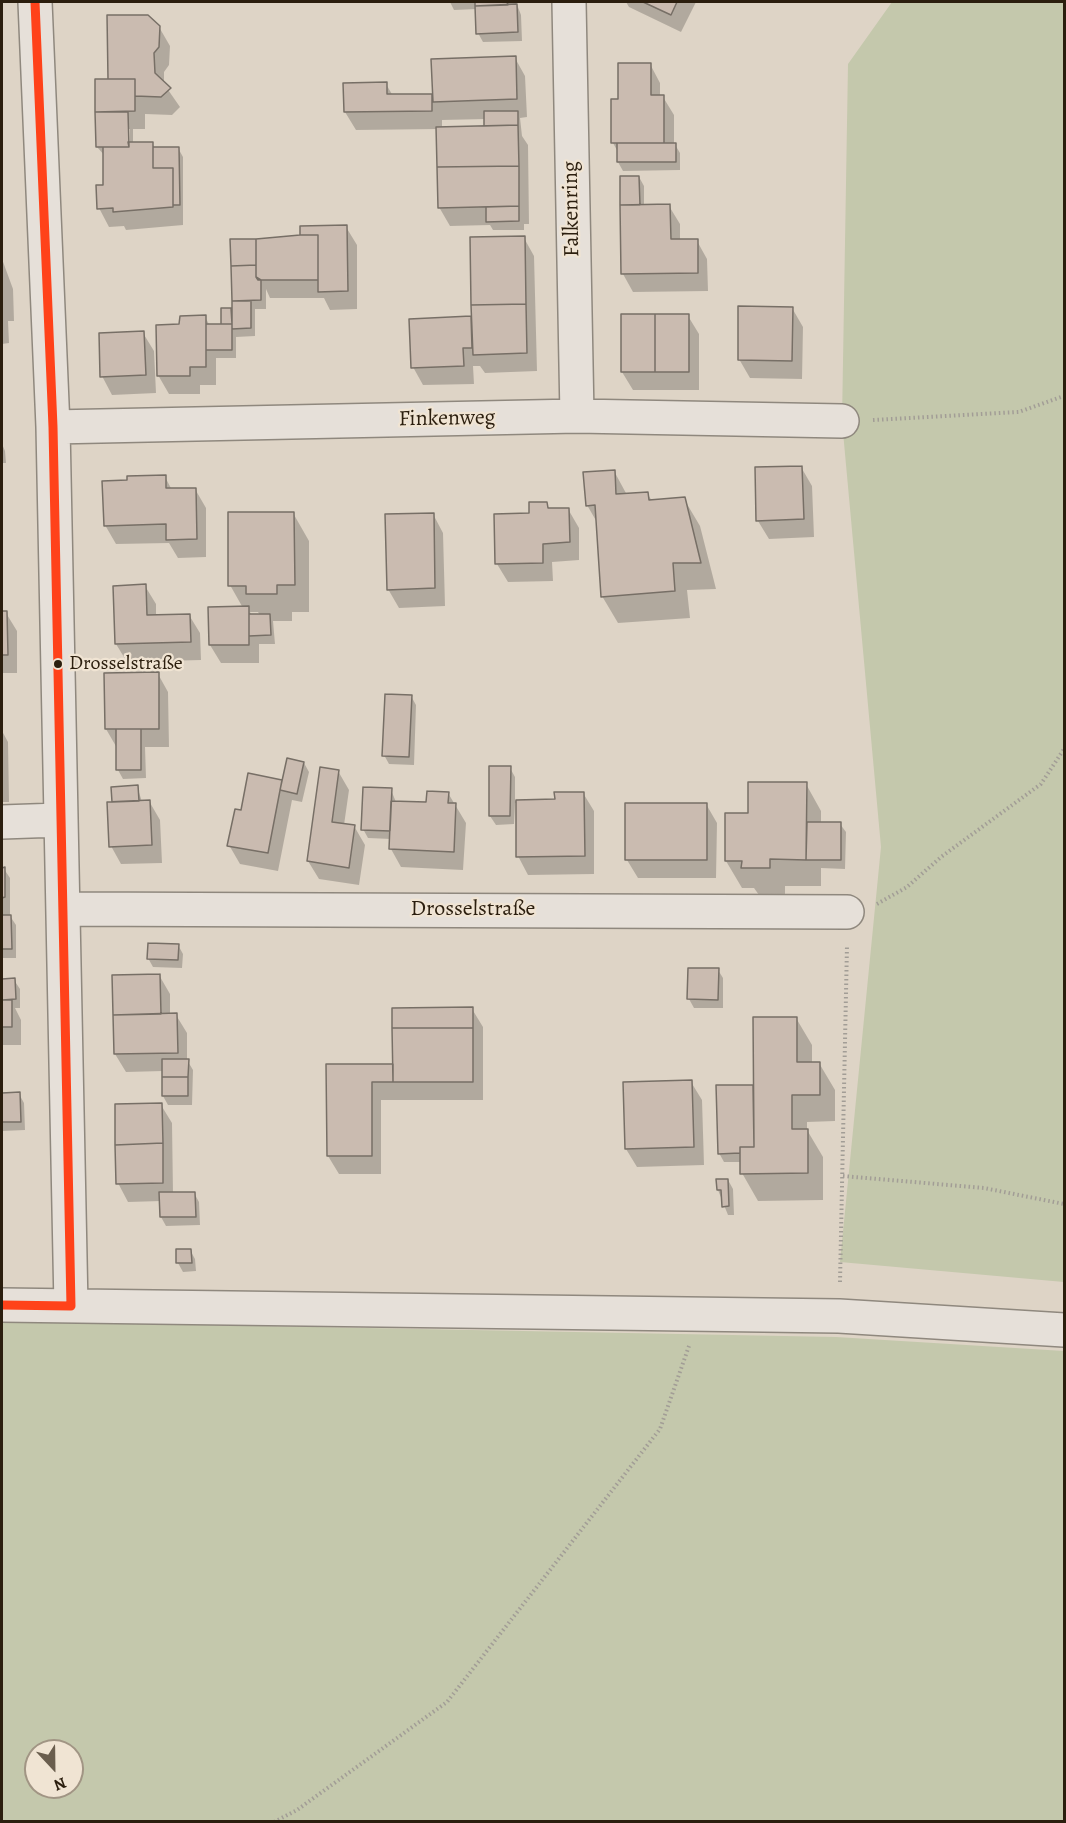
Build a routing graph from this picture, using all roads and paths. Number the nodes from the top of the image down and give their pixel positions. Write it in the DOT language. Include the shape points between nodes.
graph roads {
  1 [pos="35,2"];
  2 [pos="569,2"];
  3 [pos="1065,396"];
  4 [pos="577,416"];
  5 [pos="842,421"];
  6 [pos="53,427"];
  7 [pos="1065,749"];
  8 [pos="59,820"];
  9 [pos="2,822"];
  10 [pos="63,909"];
  11 [pos="847,912"];
  12 [pos="843,1176"];
  13 [pos="1065,1204"];
  14 [pos="2,1305"];
  15 [pos="71,1306"];
  16 [pos="700,1314"];
  17 [pos="839,1316"];
  18 [pos="1065,1330"];
  19 [pos="274,1821"];
  1 -- 6 [label="street"];
  2 -- 4 [label="street, Falkenring"];
  3 -- 5 [label="path" via="1018,412"];
  4 -- 5 [label="street, Finkenweg"];
  4 -- 6 [label="street, Finkenweg"];
  6 -- 8 [label="street"];
  7 -- 11 [label="path" via="1041,784 941,857 907,887 878,904"];
  8 -- 9 [label="street"];
  8 -- 10 [label="street"];
  10 -- 11 [label="street, Drosselstraße"];
  10 -- 15 [label="street"];
  11 -- 12 [label="path"];
  12 -- 13 [label="path" via="984,1188"];
  12 -- 17 [label="path"];
  14 -- 15 [label="street"];
  15 -- 16 [label="street"];
  16 -- 17 [label="street"];
  16 -- 19 [label="path" via="660,1429 447,1702 297,1810"];
  17 -- 18 [label="street"];
}
